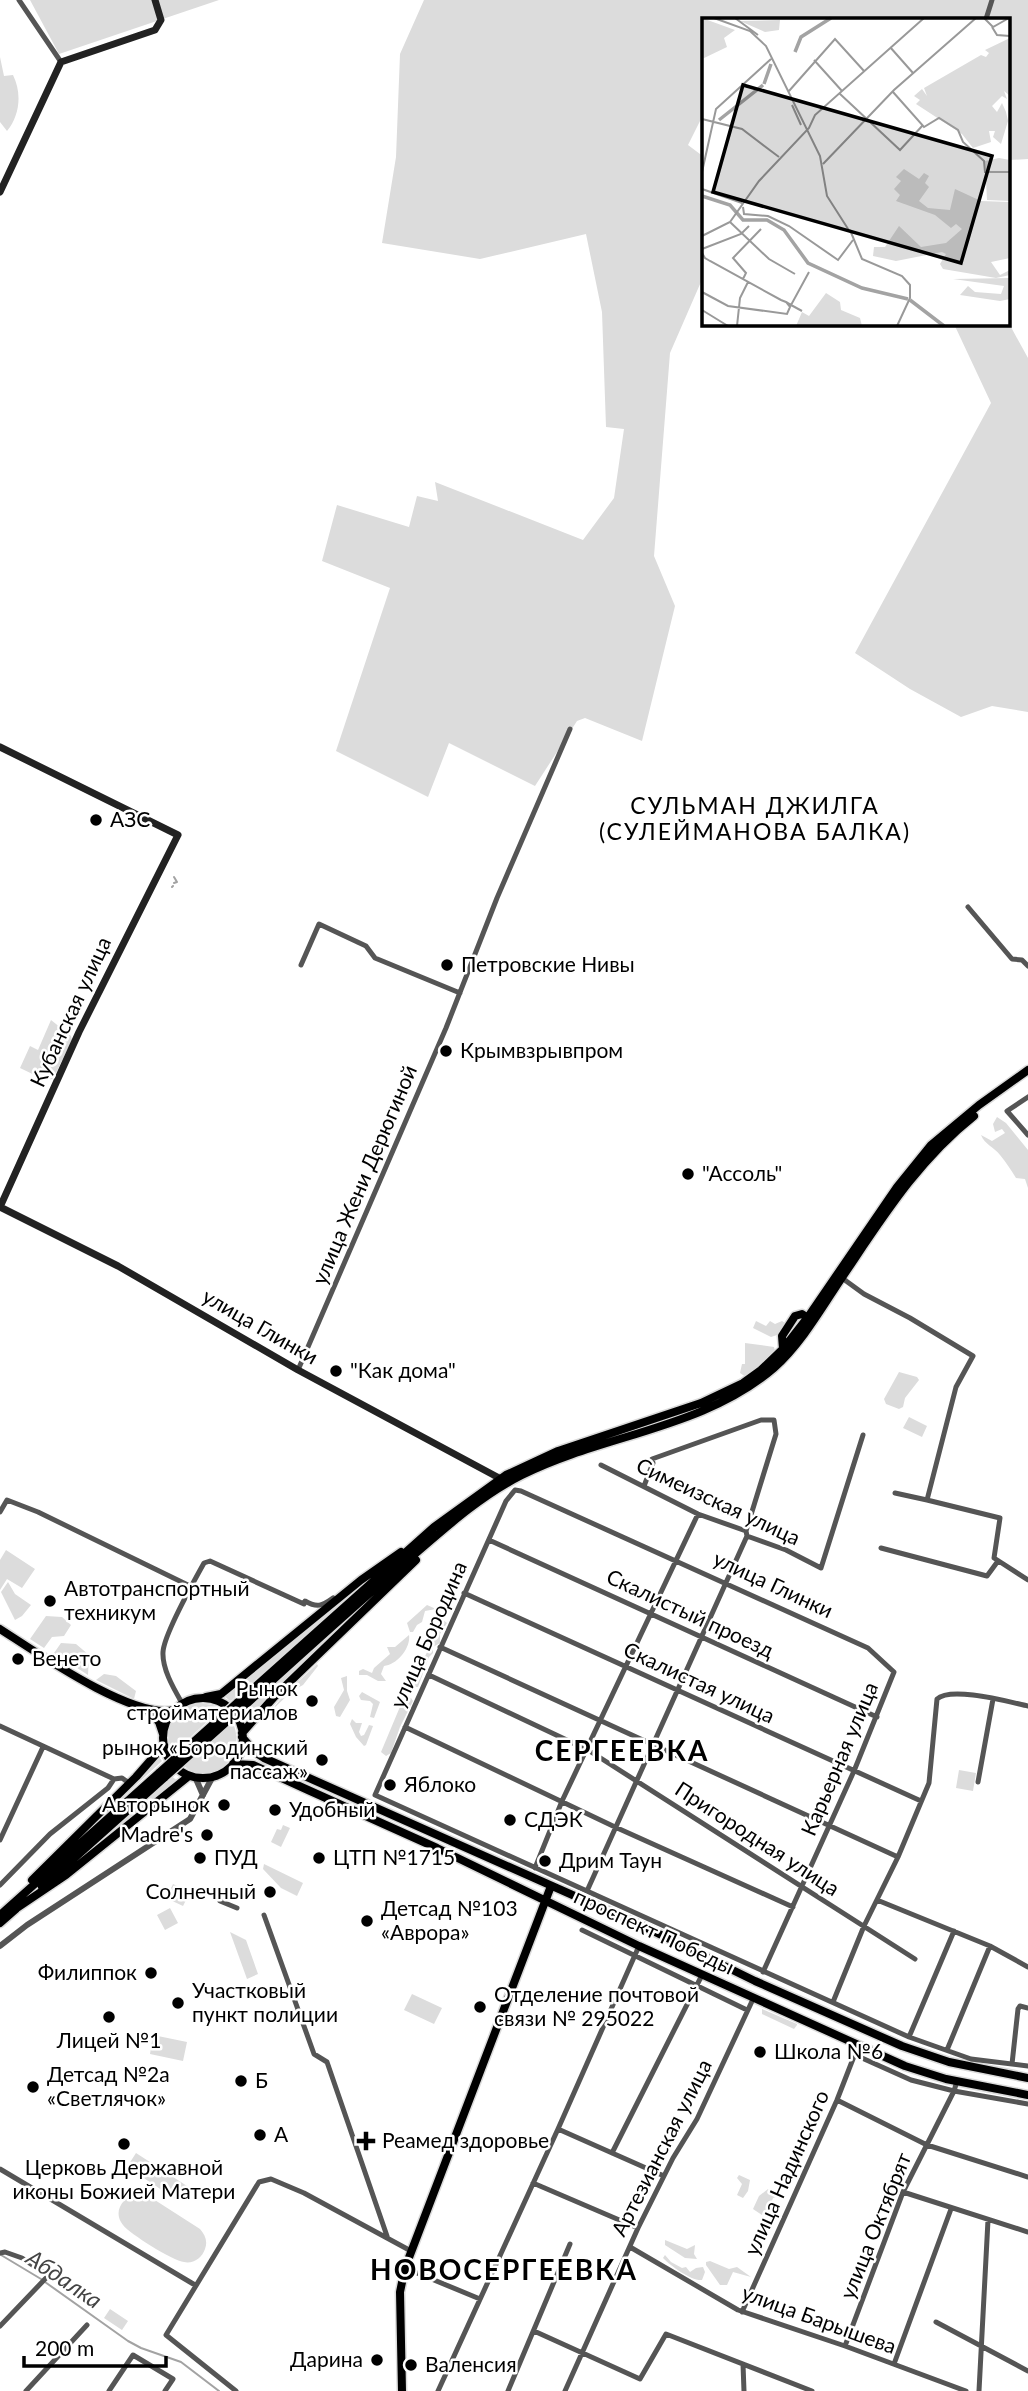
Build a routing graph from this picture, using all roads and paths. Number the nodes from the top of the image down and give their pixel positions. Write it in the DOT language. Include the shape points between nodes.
graph roads {
  1 [pos="19,0"];
  2 [pos="155,0"];
  3 [pos="992,0"];
  4 [pos="986,18"];
  5 [pos="61,62"];
  6 [pos="0,192"];
  7 [pos="570,730"];
  8 [pos="0,747"];
  9 [pos="968,907"];
  10 [pos="301,965"];
  11 [pos="1028,966"];
  12 [pos="460,993"];
  13 [pos="1028,1071"];
  14 [pos="1028,1097"];
  15 [pos="1028,1135"];
  16 [pos="0,1207"];
  17 [pos="842,1278"];
  18 [pos="810,1319"];
  19 [pos="298,1370"];
  20 [pos="863,1435"];
  21 [pos="601,1465"];
  22 [pos="501,1479"];
  23 [pos="644,1486"];
  24 [pos="515,1490"];
  25 [pos="895,1493"];
  26 [pos="927,1500"];
  27 [pos="0,1512"];
  28 [pos="698,1514"];
  29 [pos="747,1534"];
  30 [pos="432,1539"];
  31 [pos="489,1540"];
  32 [pos="881,1548"];
  33 [pos="408,1549"];
  34 [pos="677,1560"];
  35 [pos="998,1561"];
  36 [pos="1028,1580"];
  37 [pos="726,1583"];
  38 [pos="192,1587"];
  39 [pos="351,1588"];
  40 [pos="464,1593"];
  41 [pos="651,1614"];
  42 [pos="0,1629"];
  43 [pos="701,1636"];
  44 [pos="440,1647"];
  45 [pos="625,1666"];
  46 [pos="894,1672"];
  47 [pos="429,1675"];
  48 [pos="678,1690"];
  49 [pos="206,1697"];
  50 [pos="993,1699"];
  51 [pos="182,1703"];
  52 [pos="240,1706"];
  53 [pos="1028,1706"];
  54 [pos="148,1710"];
  55 [pos="174,1710"];
  56 [pos="877,1717"];
  57 [pos="601,1720"];
  58 [pos="0,1727"];
  59 [pos="405,1727"];
  60 [pos="163,1734"];
  61 [pos="242,1735"];
  62 [pos="654,1744"];
  63 [pos="164,1745"];
  64 [pos="43,1747"];
  65 [pos="588,1750"];
  66 [pos="233,1764"];
  67 [pos="854,1772"];
  68 [pos="163,1774"];
  69 [pos="192,1777"];
  70 [pos="212,1778"];
  71 [pos="114,1779"];
  72 [pos="638,1780"];
  73 [pos="978,1782"];
  74 [pos="129,1783"];
  75 [pos="203,1795"];
  76 [pos="562,1801"];
  77 [pos="921,1801"];
  78 [pos="830,1825"];
  79 [pos="615,1827"];
  80 [pos="470,1838"];
  81 [pos="0,1840"];
  82 [pos="466,1848"];
  83 [pos="898,1857"];
  84 [pos="535,1868"];
  85 [pos="0,1885"];
  86 [pos="551,1886"];
  87 [pos="802,1887"];
  88 [pos="587,1891"];
  89 [pos="17,1899"];
  90 [pos="544,1900"];
  91 [pos="877,1900"];
  92 [pos="220,1901"];
  93 [pos="793,1907"];
  94 [pos="237,1908"];
  95 [pos="14,1910"];
  96 [pos="0,1915"];
  97 [pos="264,1915"];
  98 [pos="0,1923"];
  99 [pos="864,1926"];
  100 [pos="582,1930"];
  101 [pos="954,1931"];
  102 [pos="0,1946"];
  103 [pos="990,1946"];
  104 [pos="637,1951"];
  105 [pos="915,1959"];
  106 [pos="1028,1967"];
  107 [pos="763,1972"];
  108 [pos="702,1974"];
  109 [pos="696,1985"];
  110 [pos="754,1997"];
  111 [pos="833,2002"];
  112 [pos="1028,2008"];
  113 [pos="747,2010"];
  114 [pos="850,2024"];
  115 [pos="909,2037"];
  116 [pos="844,2039"];
  117 [pos="856,2050"];
  118 [pos="947,2050"];
  119 [pos="1012,2064"];
  120 [pos="1028,2066"];
  121 [pos="1028,2078"];
  122 [pos="957,2081"];
  123 [pos="954,2091"];
  124 [pos="1028,2095"];
  125 [pos="837,2100"];
  126 [pos="1028,2104"];
  127 [pos="558,2129"];
  128 [pos="927,2145"];
  129 [pos="612,2153"];
  130 [pos="0,2169"];
  131 [pos="664,2176"];
  132 [pos="1028,2177"];
  133 [pos="533,2183"];
  134 [pos="903,2192"];
  135 [pos="950,2209"];
  136 [pos="988,2220"];
  137 [pos="638,2228"];
  138 [pos="1028,2232"];
  139 [pos="387,2237"];
  140 [pos="570,2244"];
  141 [pos="630,2247"];
  142 [pos="411,2250"];
  143 [pos="0,2253"];
  144 [pos="405,2268"];
  145 [pos="194,2286"];
  146 [pos="480,2299"];
  147 [pos="743,2312"];
  148 [pos="936,2322"];
  149 [pos="87,2325"];
  150 [pos="0,2326"];
  151 [pos="534,2331"];
  152 [pos="845,2346"];
  153 [pos="981,2347"];
  154 [pos="583,2354"];
  155 [pos="743,2364"];
  156 [pos="894,2364"];
  157 [pos="1028,2371"];
  158 [pos="572,2377"];
  159 [pos="26,2391"];
  160 [pos="109,2391"];
  161 [pos="165,2391"];
  162 [pos="236,2391"];
  163 [pos="402,2391"];
  164 [pos="438,2391"];
  165 [pos="508,2391"];
  166 [pos="565,2391"];
  167 [pos="572,2391"];
  168 [pos="744,2391"];
  169 [pos="812,2391"];
  170 [pos="966,2391"];
  171 [pos="979,2391"];
  1 -- 5 [label="street"];
  2 -- 5 [label="main road" via="161,20 155,30"];
  3 -- 4 [label="street"];
  5 -- 6 [label="main road"];
  7 -- 12 [label="street, улица Жени Дерюгиной"];
  8 -- 16 [label="main road, Кубанская улица" via="178,835 79,1032"];
  9 -- 11 [label="street" via="1012,959"];
  10 -- 12 [label="street" via="320,924 366,946 375,958"];
  12 -- 19 [label="street, улица Жени Дерюгиной"];
  13 -- 17 [label="main road" via="926,1159"];
  13 -- 18 [label="main road" via="931,1145"];
  14 -- 15 [label="street" via="1006,1111"];
  16 -- 19 [label="main road, улица Глинки" via="118,1266"];
  17 -- 18 [label="main road"];
  17 -- 26 [label="street" via="973,1356 956,1387"];
  18 -- 22 [label="main road" via="753,1377 722,1395 558,1451"];
  18 -- 30 [label="main road" via="776,1366 750,1386 698,1412 522,1475"];
  19 -- 22 [label="main road, улица Глинки"];
  20 -- 29 [label="street, Симеизская улица" via="821,1567"];
  21 -- 23 [label="street, Симеизская улица"];
  22 -- 33 [label="main road"];
  23 -- 28 [label="street, Симеизская улица"];
  23 -- 29 [label="street" via="652,1459 761,1420 774,1420 776,1434"];
  24 -- 31 [label="street, улица Бородина"];
  24 -- 34 [label="street, улица Глинки"];
  25 -- 26 [label="street"];
  26 -- 35 [label="street" via="1000,1518 993,1555"];
  27 -- 38 [label="street" via="7,1500"];
  28 -- 29 [label="street, Симеизская улица"];
  28 -- 34 [label="street"];
  29 -- 37 [label="street"];
  30 -- 52 [label="main road"];
  30 -- 61 [label="main road"];
  31 -- 40 [label="street, улица Бородина"];
  31 -- 41 [label="street, Скалистый проезд"];
  32 -- 35 [label="street" via="987,1576"];
  33 -- 39 [label="main road"];
  33 -- 52 [label="main road"];
  34 -- 37 [label="street, улица Глинки"];
  34 -- 41 [label="street"];
  35 -- 36 [label="street"];
  37 -- 43 [label="street"];
  37 -- 46 [label="street, улица Глинки" via="868,1648"];
  38 -- 39 [label="street" via="204,1563 211,1561 315,1607"];
  38 -- 51 [label="street" via="163,1652"];
  39 -- 49 [label="main road" via="221,1693"];
  40 -- 44 [label="street, улица Бородина"];
  40 -- 45 [label="street, Скалистая улица"];
  41 -- 43 [label="street, Скалистый проезд"];
  41 -- 45 [label="street"];
  42 -- 54 [label="main road" via="84,1681"];
  43 -- 48 [label="street"];
  43 -- 56 [label="street, Скалистый проезд"];
  44 -- 47 [label="street, улица Бородина"];
  44 -- 57 [label="street"];
  45 -- 48 [label="street, Скалистая улица"];
  45 -- 57 [label="street"];
  46 -- 56 [label="street, Карьерная улица"];
  47 -- 59 [label="street, улица Бородина"];
  47 -- 65 [label="street, Пригородная улица"];
  48 -- 62 [label="street"];
  48 -- 67 [label="street, Скалистая улица"];
  49 -- 51 [label="main road"];
  49 -- 61 [label="main road" via="220,1701 232,1712"];
  50 -- 53 [label="street"];
  50 -- 73 [label="street"];
  50 -- 77 [label="street" via="958,1694 937,1699 929,1783"];
  51 -- 55 [label="main road"];
  52 -- 68 [label="main road, bridge"];
  54 -- 55 [label="main road"];
  54 -- 60 [label="main road"];
  55 -- 60 [label="main road"];
  56 -- 67 [label="street, Карьерная улица"];
  57 -- 62 [label="street"];
  57 -- 65 [label="street"];
  58 -- 64 [label="street"];
  59 -- 76 [label="street"];
  59 -- 80 [label="street, улица Бородина" via="375,1795"];
  60 -- 63 [label="main road"];
  61 -- 66 [label="main road"];
  61 -- 82 [label="main road, проспект Победы" via="264,1758"];
  62 -- 72 [label="street"];
  62 -- 78 [label="street"];
  63 -- 69 [label="main road" via="173,1765"];
  63 -- 74 [label="main road"];
  64 -- 71 [label="street"];
  64 -- 81 [label="street"];
  65 -- 72 [label="street, Пригородная улица"];
  65 -- 76 [label="street"];
  66 -- 70 [label="main road"];
  66 -- 90 [label="main road, проспект Победы" via="253,1765"];
  67 -- 77 [label="street, Скалистая улица"];
  67 -- 78 [label="street, Карьерная улица"];
  68 -- 89 [label="main road"];
  68 -- 95 [label="main road"];
  69 -- 70 [label="main road"];
  69 -- 75 [label="street"];
  69 -- 95 [label="main road"];
  70 -- 75 [label="street"];
  71 -- 74 [label="street"];
  71 -- 85 [label="street"];
  72 -- 79 [label="street"];
  72 -- 87 [label="street, Пригородная улица"];
  74 -- 89 [label="main road"];
  75 -- 102 [label="street" via="190,1819"];
  76 -- 79 [label="street"];
  76 -- 84 [label="street"];
  77 -- 83 [label="street"];
  78 -- 83 [label="street"];
  78 -- 87 [label="street, Карьерная улица"];
  79 -- 88 [label="street"];
  79 -- 93 [label="street"];
  80 -- 82 [label="street"];
  80 -- 84 [label="street"];
  82 -- 86 [label="main road, проспект Победы"];
  83 -- 91 [label="street"];
  84 -- 88 [label="street"];
  86 -- 90 [label="main road"];
  86 -- 114 [label="main road, проспект Победы"];
  87 -- 93 [label="street, Карьерная улица"];
  87 -- 99 [label="street, Пригородная улица"];
  88 -- 107 [label="street"];
  89 -- 96 [label="main road"];
  90 -- 104 [label="main road, проспект Победы"];
  90 -- 142 [label="main road"];
  91 -- 99 [label="street"];
  91 -- 101 [label="street"];
  92 -- 94 [label="street"];
  93 -- 107 [label="street, Карьерная улица"];
  95 -- 98 [label="main road"];
  97 -- 139 [label="street" via="314,2053 327,2062"];
  99 -- 105 [label="street, Пригородная улица"];
  99 -- 111 [label="street"];
  100 -- 104 [label="street"];
  101 -- 103 [label="street"];
  101 -- 115 [label="street"];
  103 -- 106 [label="street"];
  103 -- 118 [label="street"];
  104 -- 108 [label="main road, проспект Победы"];
  104 -- 109 [label="street"];
  104 -- 127 [label="street"];
  107 -- 111 [label="street"];
  108 -- 109 [label="street"];
  108 -- 110 [label="main road, проспект Победы"];
  109 -- 113 [label="street"];
  109 -- 129 [label="street"];
  110 -- 113 [label="street, Артезианская улица"];
  110 -- 116 [label="main road, проспект Победы"];
  111 -- 115 [label="street"];
  112 -- 119 [label="street" via="1018,2009"];
  113 -- 131 [label="street, Артезианская улица" via="697,2119"];
  114 -- 116 [label="main road" via="841,2028"];
  114 -- 121 [label="main road, проспект Победы" via="935,2058"];
  115 -- 118 [label="street"];
  116 -- 117 [label="main road, проспект Победы"];
  117 -- 122 [label="main road, проспект Победы"];
  117 -- 123 [label="street" via="911,2080"];
  117 -- 125 [label="street, улица Надинского"];
  118 -- 119 [label="street" via="971,2059"];
  119 -- 120 [label="street"];
  122 -- 123 [label="street, улица Октябрят"];
  122 -- 124 [label="main road, проспект Победы"];
  123 -- 126 [label="street"];
  123 -- 128 [label="street, улица Октябрят"];
  125 -- 128 [label="street"];
  125 -- 147 [label="street, улица Надинского"];
  127 -- 129 [label="street"];
  127 -- 133 [label="street"];
  128 -- 132 [label="street"];
  128 -- 134 [label="street, улица Октябрят"];
  129 -- 131 [label="street"];
  130 -- 145 [label="street"];
  131 -- 137 [label="street, Артезианская улица"];
  133 -- 137 [label="street"];
  133 -- 146 [label="street"];
  134 -- 135 [label="street"];
  134 -- 152 [label="street, улица Октябрят"];
  135 -- 136 [label="street"];
  135 -- 156 [label="street"];
  136 -- 138 [label="street"];
  136 -- 153 [label="street"];
  137 -- 141 [label="street, Артезианская улица"];
  139 -- 142 [label="street"];
  139 -- 145 [label="street" via="267,2179 259,2182"];
  140 -- 151 [label="street"];
  141 -- 147 [label="street, улица Барышева"];
  141 -- 154 [label="street, Артезианская улица"];
  142 -- 144 [label="main road"];
  143 -- 150 [label="street" via="22,2258 50,2277"];
  144 -- 146 [label="street"];
  144 -- 163 [label="main road" via="400,2292"];
  145 -- 162 [label="street" via="166,2335"];
  146 -- 164 [label="street"];
  147 -- 152 [label="street, улица Барышева"];
  148 -- 153 [label="street"];
  149 -- 159 [label="street"];
  151 -- 154 [label="street"];
  151 -- 165 [label="street"];
  152 -- 156 [label="street, улица Барышева"];
  153 -- 157 [label="street"];
  153 -- 171 [label="street"];
  154 -- 155 [label="street" via="640,2379 666,2334"];
  154 -- 158 [label="street, Артезианская улица"];
  155 -- 168 [label="street"];
  155 -- 169 [label="street"];
  156 -- 170 [label="street, улица Барышева"];
  158 -- 166 [label="street, Артезианская улица"];
  158 -- 167 [label="street"];
  160 -- 161 [label="street" via="133,2355 173,2379"];
}
